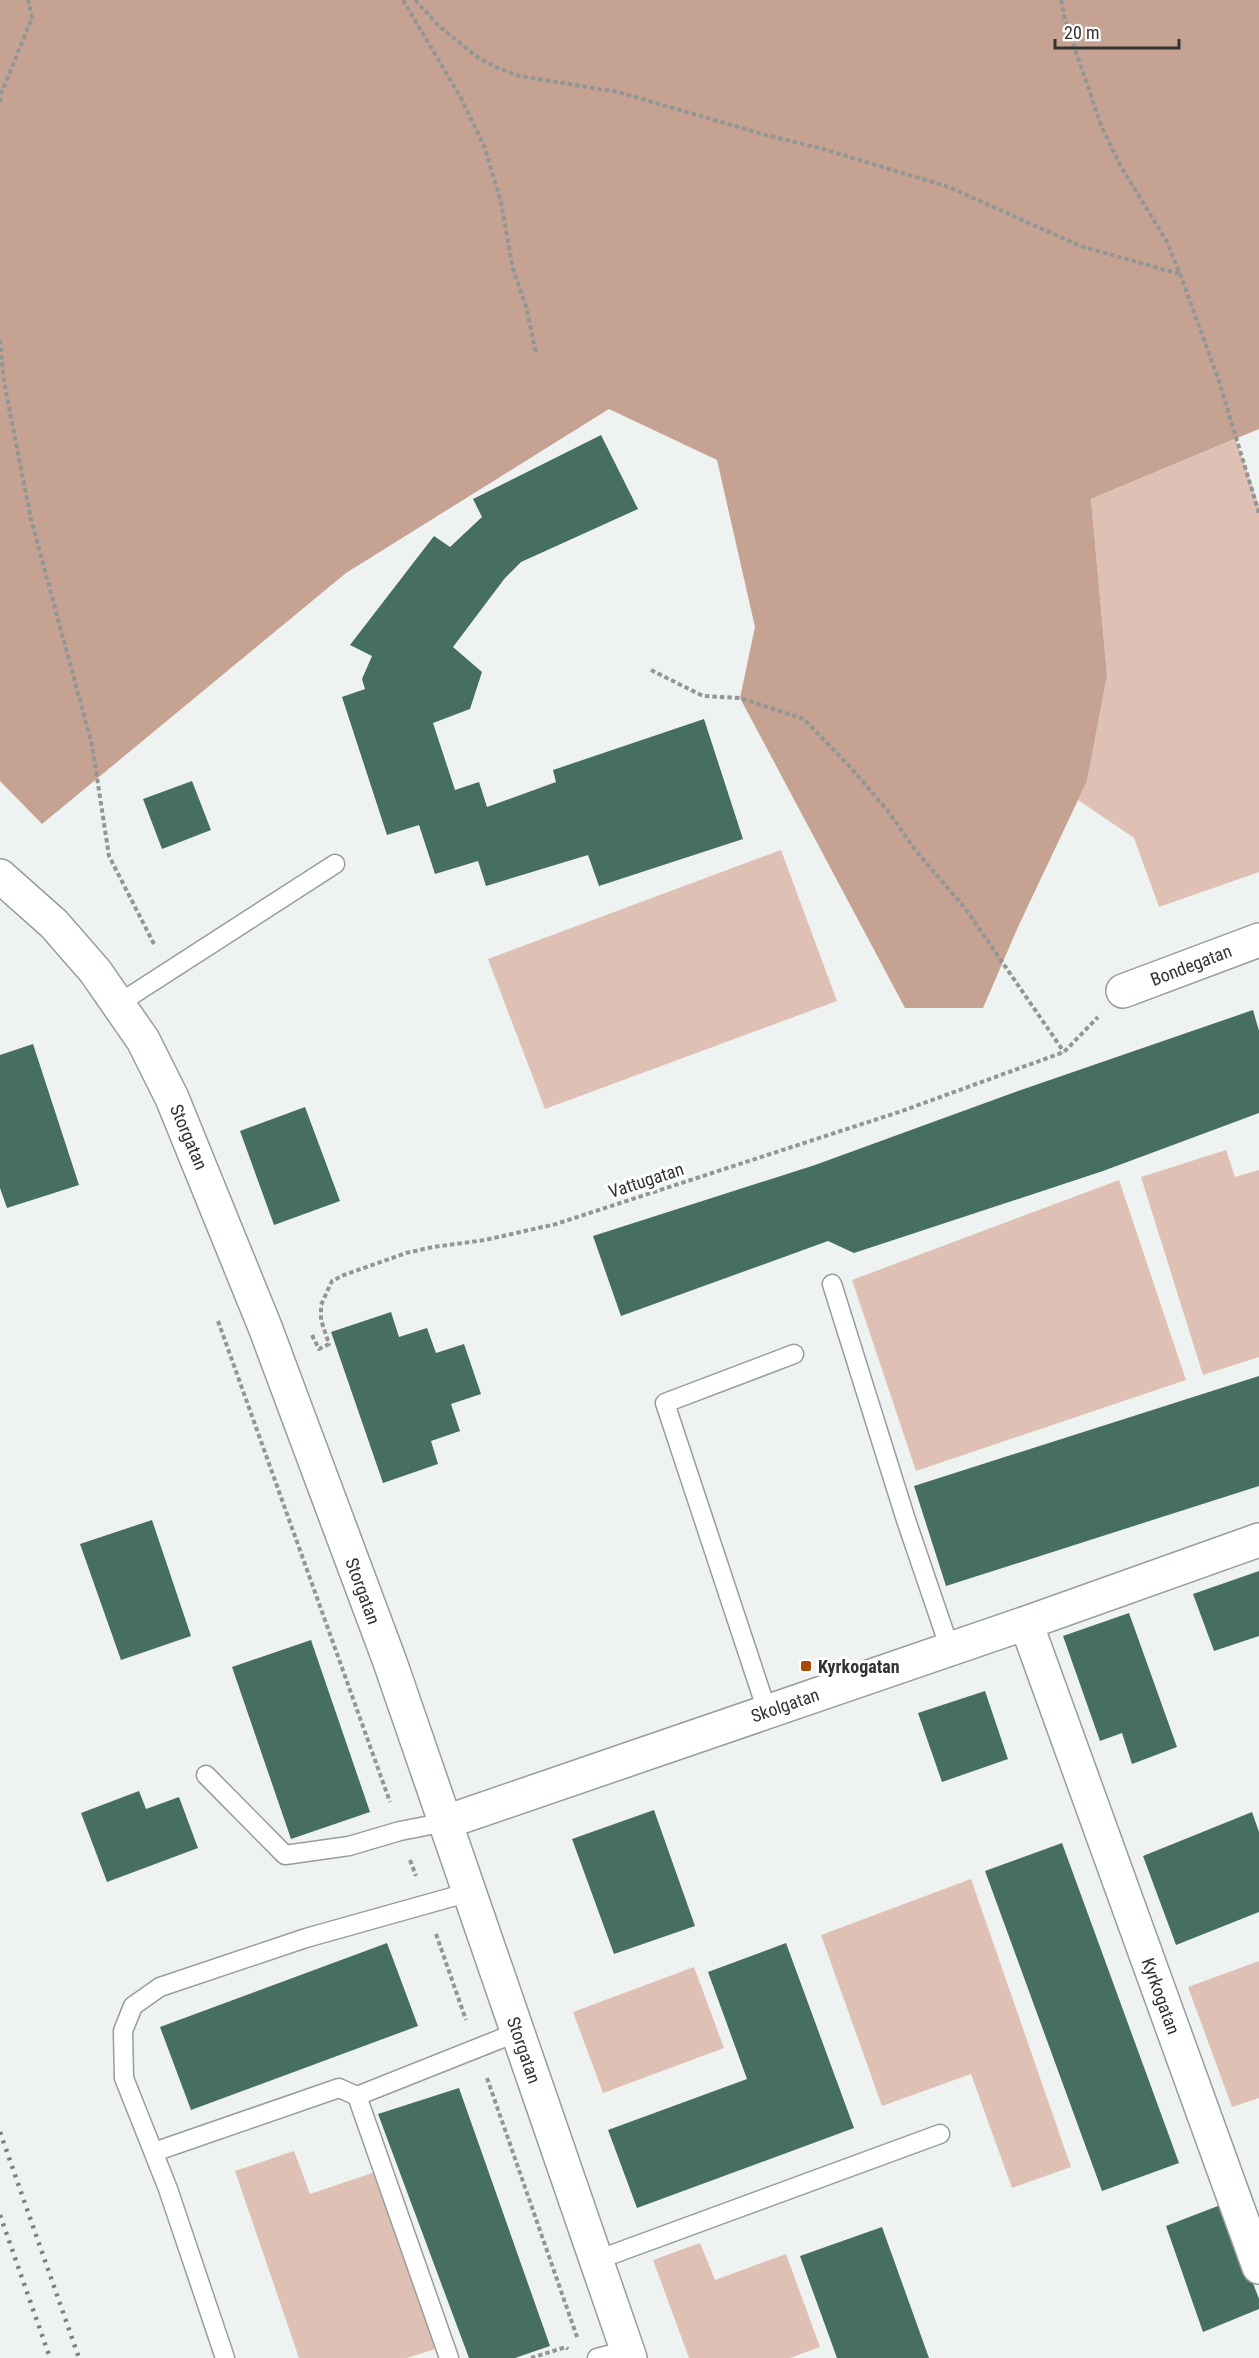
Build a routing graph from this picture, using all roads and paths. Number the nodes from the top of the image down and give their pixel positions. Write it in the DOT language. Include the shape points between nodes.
graph roads {
  1 [pos="28,0"];
  2 [pos="403,0"];
  3 [pos="415,0"];
  4 [pos="1061,0"];
  5 [pos="0,102"];
  6 [pos="1180,274"];
  7 [pos="0,340"];
  8 [pos="536,353"];
  9 [pos="1259,513"];
  10 [pos="651,670"];
  11 [pos="335,864"];
  12 [pos="0,876"];
  13 [pos="1259,940"];
  14 [pos="169,972"];
  15 [pos="1124,991"];
  16 [pos="118,1004"];
  17 [pos="1064,1052"];
  18 [pos="832,1284"];
  19 [pos="214,1311"];
  20 [pos="265,1327"];
  21 [pos="226,1343"];
  22 [pos="794,1354"];
  23 [pos="1259,1540"];
  24 [pos="1026,1623"];
  25 [pos="950,1649"];
  26 [pos="767,1711"];
  27 [pos="206,1775"];
  28 [pos="446,1822"];
  29 [pos="400,1831"];
  30 [pos="470,1892"];
  31 [pos="426,1905"];
  32 [pos="518,2032"];
  33 [pos="476,2048"];
  34 [pos="357,2096"];
  35 [pos="940,2134"];
  36 [pos="154,2152"];
  37 [pos="597,2260"];
  38 [pos="1259,2267"];
  39 [pos="580,2347"];
  40 [pos="573,2353"];
  41 [pos="629,2354"];
  42 [pos="225,2358"];
  43 [pos="449,2358"];
  44 [pos="531,2358"];
  45 [pos="597,2358"];
  1 -- 5 [label="path" via="32,18"];
  2 -- 8 [label="path" via="461,98 484,146"];
  3 -- 6 [label="path" via="439,26 480,59 500,69 520,76 618,92 823,149 949,187 1080,246"];
  4 -- 6 [label="path" via="1101,125 1120,165 1167,242"];
  6 -- 9 [label="path" via="1218,378"];
  7 -- 14 [label="path" via="4,382 31,519 92,745 109,856"];
  10 -- 17 [label="path" via="703,696 740,698 804,719 888,811 965,908"];
  11 -- 14 [label="lane"];
  12 -- 16 [label="street, Storgatan" via="54,924"];
  13 -- 15 [label="street, Bondegatan"];
  14 -- 16 [label="lane"];
  15 -- 17 [label="path, Vattugatan"];
  16 -- 20 [label="street, Storgatan" via="143,1040 172,1098"];
  17 -- 20 [label="path, Vattugatan" via="902,1111 556,1224 406,1253 344,1275 333,1281 321,1305 321,1320 329,1344 319,1349 306,1327 293,1319"];
  18 -- 25 [label="lane"];
  19 -- 21 [label="path"];
  20 -- 21 [label="path, Vattugatan"];
  20 -- 28 [label="street, Storgatan"];
  21 -- 29 [label="path"];
  22 -- 26 [label="lane" via="665,1403"];
  23 -- 24 [label="street, Skolgatan"];
  24 -- 25 [label="street, Skolgatan"];
  24 -- 38 [label="street, Kyrkogatan"];
  25 -- 26 [label="street, Skolgatan"];
  26 -- 28 [label="street, Skolgatan"];
  27 -- 29 [label="lane" via="285,1855 349,1846"];
  28 -- 29 [label="lane"];
  28 -- 30 [label="street, Storgatan"];
  29 -- 31 [label="path"];
  30 -- 31 [label="lane"];
  30 -- 32 [label="street, Storgatan"];
  31 -- 33 [label="path"];
  31 -- 36 [label="lane" via="306,1938 160,1987 133,2006 123,2031 124,2078"];
  32 -- 33 [label="lane"];
  32 -- 37 [label="street, Storgatan"];
  33 -- 34 [label="lane"];
  33 -- 39 [label="path"];
  34 -- 36 [label="lane" via="339,2088"];
  34 -- 43 [label="lane"];
  35 -- 37 [label="lane"];
  36 -- 42 [label="lane"];
  37 -- 41 [label="street, Storgatan"];
  40 -- 44 [label="path" via="566,2347"];
  41 -- 45 [label="lane"];
}
